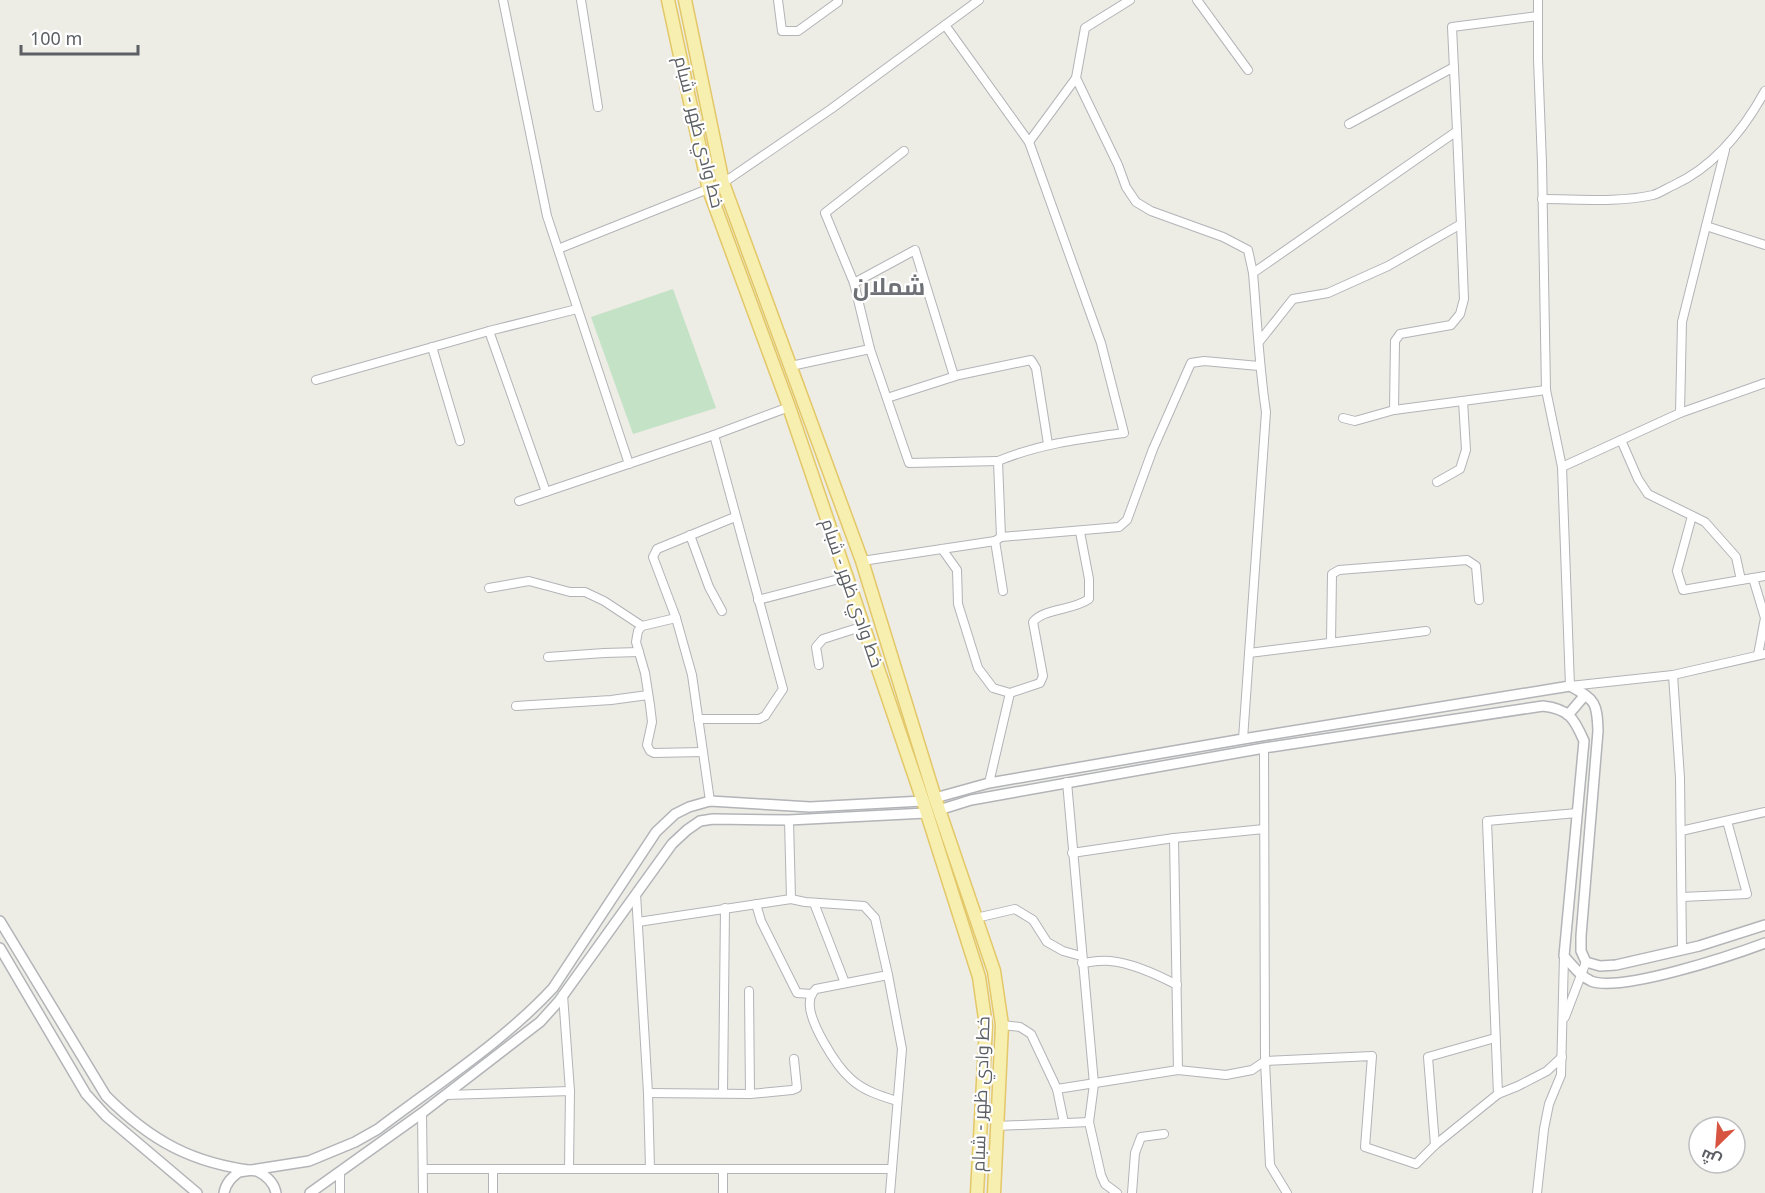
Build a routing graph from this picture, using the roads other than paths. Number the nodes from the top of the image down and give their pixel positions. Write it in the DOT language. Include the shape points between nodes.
graph roads {
  1 [pos="503,0"];
  2 [pos="581,0"];
  3 [pos="668,0"];
  4 [pos="685,0"];
  5 [pos="778,0"];
  6 [pos="979,0"];
  7 [pos="1130,0"];
  8 [pos="1197,0"];
  9 [pos="1538,0"];
  10 [pos="839,1"];
  11 [pos="1538,16"];
  12 [pos="945,26"];
  13 [pos="1454,67"];
  14 [pos="1248,70"];
  15 [pos="1076,78"];
  16 [pos="1765,91"];
  17 [pos="598,107"];
  18 [pos="1349,124"];
  19 [pos="1457,131"];
  20 [pos="1029,142"];
  21 [pos="1725,150"];
  22 [pos="904,151"];
  23 [pos="723,183"];
  24 [pos="709,190"];
  25 [pos="1542,198"];
  26 [pos="1461,224"];
  27 [pos="1706,226"];
  28 [pos="1765,245"];
  29 [pos="558,249"];
  30 [pos="1252,273"];
  31 [pos="854,283"];
  32 [pos="578,309"];
  33 [pos="489,331"];
  34 [pos="1259,342"];
  35 [pos="432,347"];
  36 [pos="870,349"];
  37 [pos="791,366"];
  38 [pos="1259,366"];
  39 [pos="954,376"];
  40 [pos="316,380"];
  41 [pos="1765,383"];
  42 [pos="1546,390"];
  43 [pos="887,398"];
  44 [pos="1463,401"];
  45 [pos="789,407"];
  46 [pos="1394,410"];
  47 [pos="1680,413"];
  48 [pos="1343,418"];
  49 [pos="714,435"];
  50 [pos="1622,440"];
  51 [pos="460,441"];
  52 [pos="1048,444"];
  53 [pos="998,461"];
  54 [pos="629,464"];
  55 [pos="1562,467"];
  56 [pos="1437,482"];
  57 [pos="546,492"];
  58 [pos="519,501"];
  59 [pos="1692,516"];
  60 [pos="735,517"];
  61 [pos="1080,532"];
  62 [pos="690,535"];
  63 [pos="998,539"];
  64 [pos="942,549"];
  65 [pos="862,561"];
  66 [pos="1765,576"];
  67 [pos="847,577"];
  68 [pos="1753,578"];
  69 [pos="1741,580"];
  70 [pos="489,588"];
  71 [pos="1003,591"];
  72 [pos="758,600"];
  73 [pos="1479,600"];
  74 [pos="722,611"];
  75 [pos="676,618"];
  76 [pos="642,626"];
  77 [pos="864,626"];
  78 [pos="1426,631"];
  79 [pos="1331,642"];
  80 [pos="639,652"];
  81 [pos="1249,652"];
  82 [pos="1762,655"];
  83 [pos="548,657"];
  84 [pos="819,665"];
  85 [pos="1673,675"];
  86 [pos="1570,686"];
  87 [pos="1010,693"];
  88 [pos="648,694"];
  89 [pos="1585,695"];
  90 [pos="516,706"];
  91 [pos="1568,715"];
  92 [pos="698,719"];
  93 [pos="1243,739"];
  94 [pos="1264,748"];
  95 [pos="703,752"];
  96 [pos="1067,782"];
  97 [pos="989,783"];
  98 [pos="710,801"];
  99 [pos="931,806"];
  100 [pos="1765,812"];
  101 [pos="1577,813"];
  102 [pos="789,820"];
  103 [pos="1727,820"];
  104 [pos="1264,829"];
  105 [pos="1681,831"];
  106 [pos="1174,838"];
  107 [pos="1072,853"];
  108 [pos="636,894"];
  109 [pos="1682,897"];
  110 [pos="791,898"];
  111 [pos="814,903"];
  112 [pos="756,904"];
  113 [pos="725,908"];
  114 [pos="976,918"];
  115 [pos="0,921"];
  116 [pos="638,922"];
  117 [pos="1765,925"];
  118 [pos="1765,943"];
  119 [pos="0,948"];
  120 [pos="1682,950"];
  121 [pos="1564,956"];
  122 [pos="1082,959"];
  123 [pos="1586,962"];
  124 [pos="1580,974"];
  125 [pos="888,975"];
  126 [pos="845,983"];
  127 [pos="1177,985"];
  128 [pos="749,991"];
  129 [pos="812,994"];
  130 [pos="563,995"];
  131 [pos="1002,1024"];
  132 [pos="1561,1034"];
  133 [pos="1495,1038"];
  134 [pos="1562,1057"];
  135 [pos="794,1059"];
  136 [pos="1265,1061"];
  137 [pos="1178,1070"];
  138 [pos="1094,1084"];
  139 [pos="1058,1089"];
  140 [pos="570,1091"];
  141 [pos="648,1093"];
  142 [pos="723,1093"];
  143 [pos="750,1094"];
  144 [pos="1498,1094"];
  145 [pos="446,1095"];
  146 [pos="897,1101"];
  147 [pos="422,1113"];
  148 [pos="1089,1122"];
  149 [pos="1064,1123"];
  150 [pos="997,1126"];
  151 [pos="1164,1134"];
  152 [pos="1435,1145"];
  153 [pos="423,1169"];
  154 [pos="493,1169"];
  155 [pos="569,1169"];
  156 [pos="650,1169"];
  157 [pos="723,1169"];
  158 [pos="892,1169"];
  159 [pos="249,1170"];
  160 [pos="340,1173"];
  161 [pos="197,1193"];
  162 [pos="224,1193"];
  163 [pos="276,1193"];
  164 [pos="310,1193"];
  165 [pos="340,1193"];
  166 [pos="423,1193"];
  167 [pos="493,1193"];
  168 [pos="723,1193"];
  169 [pos="890,1193"];
  170 [pos="977,1193"];
  171 [pos="994,1193"];
  172 [pos="1117,1193"];
  173 [pos="1132,1193"];
  174 [pos="1287,1193"];
  175 [pos="1537,1193"];
  1 -- 29 [label="street" via="547,216"];
  2 -- 17 [label="street"];
  3 -- 24 [label="main road, خط وادي ظهر - شبام"];
  4 -- 23 [label="main road, خط وادي ظهر - شبام"];
  5 -- 10 [label="street" via="782,31 798,31"];
  6 -- 12 [label="street"];
  7 -- 15 [label="street" via="1085,28"];
  8 -- 14 [label="street"];
  9 -- 11 [label="street"];
  11 -- 13 [label="street" via="1452,27"];
  11 -- 25 [label="street"];
  12 -- 20 [label="street"];
  12 -- 23 [label="street"];
  13 -- 18 [label="street"];
  13 -- 19 [label="street"];
  15 -- 20 [label="street"];
  15 -- 30 [label="street" via="1136,202 1248,250"];
  16 -- 21 [label="street"];
  19 -- 26 [label="street"];
  19 -- 30 [label="street"];
  20 -- 52 [label="street" via="1101,343 1124,433"];
  21 -- 25 [label="street" via="1686,179 1654,195"];
  21 -- 27 [label="street"];
  22 -- 31 [label="street" via="825,213"];
  23 -- 24 [label="street"];
  23 -- 37 [label="main road, خط وادي ظهر - شبام"];
  24 -- 29 [label="street"];
  24 -- 45 [label="main road, خط وادي ظهر - شبام"];
  25 -- 42 [label="street"];
  26 -- 34 [label="street" via="1388,266 1328,293 1293,299"];
  26 -- 46 [label="street" via="1464,299 1460,314 1451,325 1400,334 1395,341"];
  27 -- 28 [label="street"];
  27 -- 47 [label="street" via="1682,322"];
  29 -- 32 [label="street"];
  30 -- 34 [label="street"];
  31 -- 36 [label="street"];
  31 -- 39 [label="street" via="915,250"];
  32 -- 33 [label="street"];
  32 -- 54 [label="street"];
  33 -- 35 [label="street"];
  33 -- 57 [label="street"];
  34 -- 38 [label="street"];
  35 -- 40 [label="street"];
  35 -- 51 [label="street"];
  36 -- 37 [label="street"];
  36 -- 43 [label="street"];
  37 -- 65 [label="main road, خط وادي ظهر - شبام"];
  38 -- 61 [label="street" via="1191,363 1127,520 1119,527"];
  38 -- 81 [label="street" via="1266,412"];
  39 -- 43 [label="street"];
  39 -- 52 [label="street" via="1031,360 1036,368"];
  41 -- 47 [label="street"];
  42 -- 44 [label="street"];
  42 -- 55 [label="street"];
  43 -- 53 [label="street" via="909,463"];
  44 -- 46 [label="street"];
  44 -- 56 [label="street" via="1466,450 1460,470"];
  45 -- 49 [label="street"];
  45 -- 67 [label="main road, خط وادي ظهر - شبام"];
  46 -- 48 [label="street" via="1355,421"];
  47 -- 50 [label="street"];
  49 -- 54 [label="street"];
  49 -- 60 [label="street"];
  50 -- 55 [label="street"];
  50 -- 59 [label="street" via="1648,494"];
  52 -- 53 [label="street"];
  53 -- 63 [label="street"];
  54 -- 57 [label="street"];
  55 -- 86 [label="street"];
  57 -- 58 [label="street"];
  59 -- 69 [label="street" via="1705,522 1736,557"];
  59 -- 69 [label="street" via="1677,571 1683,590"];
  60 -- 62 [label="street"];
  60 -- 72 [label="street"];
  61 -- 63 [label="street"];
  61 -- 87 [label="street" via="1089,599 1080,606 1038,616 1033,622 1043,676 1040,683"];
  62 -- 74 [label="street"];
  62 -- 75 [label="street" via="657,549 653,557"];
  63 -- 64 [label="street"];
  63 -- 71 [label="street"];
  64 -- 65 [label="street"];
  64 -- 87 [label="street" via="957,570 958,604 978,668 993,688"];
  65 -- 99 [label="main road, خط وادي ظهر - شبام"];
  66 -- 68 [label="street"];
  67 -- 72 [label="street"];
  67 -- 77 [label="main road, خط وادي ظهر - شبام"];
  68 -- 69 [label="street"];
  68 -- 82 [label="street" via="1765,618"];
  70 -- 76 [label="street" via="530,581 585,592"];
  72 -- 92 [label="street" via="783,689 759,719"];
  73 -- 79 [label="street" via="1476,566 1467,560 1339,570 1332,574"];
  75 -- 76 [label="street"];
  75 -- 92 [label="street" via="692,675"];
  76 -- 80 [label="street" via="636,642"];
  77 -- 84 [label="street" via="823,639 816,647"];
  77 -- 99 [label="main road, خط وادي ظهر - شبام"];
  78 -- 79 [label="street"];
  79 -- 81 [label="street"];
  80 -- 83 [label="street"];
  80 -- 88 [label="street"];
  81 -- 93 [label="street"];
  82 -- 85 [label="street"];
  85 -- 86 [label="street"];
  85 -- 105 [label="street"];
  86 -- 89 [label="street"];
  86 -- 93 [label="street"];
  87 -- 97 [label="street"];
  88 -- 90 [label="street"];
  88 -- 95 [label="street" via="652,722 647,745 650,751"];
  89 -- 91 [label="street"];
  89 -- 123 [label="street" via="1598,708 1581,936"];
  91 -- 94 [label="street" via="1560,708 1543,706"];
  91 -- 101 [label="street" via="1576,721 1584,741"];
  92 -- 95 [label="street"];
  93 -- 97 [label="street"];
  94 -- 96 [label="street"];
  94 -- 104 [label="street"];
  95 -- 98 [label="street"];
  96 -- 99 [label="street"];
  96 -- 107 [label="street"];
  97 -- 99 [label="street"];
  98 -- 99 [label="street" via="810,807"];
  98 -- 159 [label="street" via="675,814 656,832 553,988 510,1029 378,1129 355,1142 309,1161"];
  99 -- 102 [label="street"];
  99 -- 114 [label="main road, خط وادي ظهر - شبام"];
  99 -- 170 [label="main road, خط وادي ظهر - شبام" via="979,977 985,1016"];
  100 -- 103 [label="street"];
  101 -- 121 [label="street"];
  101 -- 133 [label="street" via="1487,821"];
  102 -- 108 [label="street" via="700,821 672,844"];
  102 -- 110 [label="street"];
  103 -- 105 [label="street"];
  103 -- 109 [label="street" via="1747,894"];
  104 -- 106 [label="street"];
  104 -- 136 [label="street"];
  105 -- 109 [label="street"];
  106 -- 107 [label="street"];
  106 -- 127 [label="street"];
  107 -- 122 [label="street"];
  108 -- 116 [label="street"];
  108 -- 130 [label="street"];
  109 -- 120 [label="street"];
  110 -- 111 [label="street"];
  110 -- 112 [label="street"];
  111 -- 125 [label="street" via="864,906 875,918"];
  111 -- 126 [label="street"];
  112 -- 113 [label="street"];
  112 -- 129 [label="street" via="760,921 797,993"];
  113 -- 116 [label="street"];
  113 -- 142 [label="street"];
  114 -- 122 [label="street" via="1015,909 1033,920 1047,942"];
  114 -- 131 [label="main road, خط وادي ظهر - شبام" via="994,971"];
  115 -- 159 [label="street" via="106,1096 120,1110 171,1148 200,1160"];
  116 -- 141 [label="street"];
  117 -- 120 [label="street"];
  118 -- 124 [label="street" via="1706,964 1615,984 1592,982"];
  119 -- 161 [label="street" via="86,1094 106,1116"];
  120 -- 123 [label="street" via="1616,965"];
  121 -- 124 [label="street"];
  121 -- 132 [label="street"];
  122 -- 127 [label="street" via="1118,962"];
  122 -- 138 [label="street"];
  123 -- 124 [label="street"];
  124 -- 132 [label="street"];
  125 -- 126 [label="street"];
  125 -- 146 [label="street" via="902,1049"];
  126 -- 129 [label="street" via="816,989"];
  127 -- 137 [label="street"];
  128 -- 143 [label="street"];
  129 -- 146 [label="street" via="809,1003 834,1061 874,1095"];
  130 -- 140 [label="street"];
  130 -- 145 [label="street" via="540,1022"];
  131 -- 139 [label="street" via="1020,1027 1031,1034"];
  131 -- 150 [label="main road, خط وادي ظهر - شبام"];
  132 -- 134 [label="street"];
  133 -- 144 [label="street"];
  133 -- 152 [label="street" via="1428,1057"];
  134 -- 144 [label="street" via="1546,1071"];
  134 -- 175 [label="street" via="1561,1075 1544,1129"];
  135 -- 143 [label="street" via="796,1088"];
  136 -- 137 [label="street" via="1252,1070 1226,1075"];
  136 -- 152 [label="street" via="1372,1056 1365,1147 1416,1164"];
  136 -- 174 [label="street" via="1270,1165"];
  137 -- 138 [label="street"];
  138 -- 139 [label="street"];
  138 -- 148 [label="street"];
  139 -- 149 [label="street"];
  140 -- 145 [label="street"];
  140 -- 155 [label="street"];
  141 -- 142 [label="street"];
  141 -- 156 [label="street"];
  142 -- 143 [label="street"];
  144 -- 152 [label="street"];
  145 -- 147 [label="street"];
  146 -- 158 [label="street"];
  147 -- 153 [label="street"];
  147 -- 160 [label="street"];
  148 -- 149 [label="street"];
  148 -- 172 [label="street" via="1101,1175"];
  149 -- 150 [label="street"];
  150 -- 171 [label="main road, خط وادي ظهر - شبام"];
  151 -- 173 [label="street" via="1141,1137 1135,1153"];
  153 -- 154 [label="street"];
  153 -- 166 [label="street"];
  154 -- 155 [label="street"];
  154 -- 167 [label="street"];
  155 -- 156 [label="street"];
  156 -- 157 [label="street"];
  157 -- 158 [label="street"];
  157 -- 168 [label="street"];
  158 -- 169 [label="street"];
  159 -- 162 [label="street" via="231,1178"];
  159 -- 163 [label="street" via="271,1180"];
  160 -- 164 [label="street"];
  160 -- 165 [label="street"];
}
